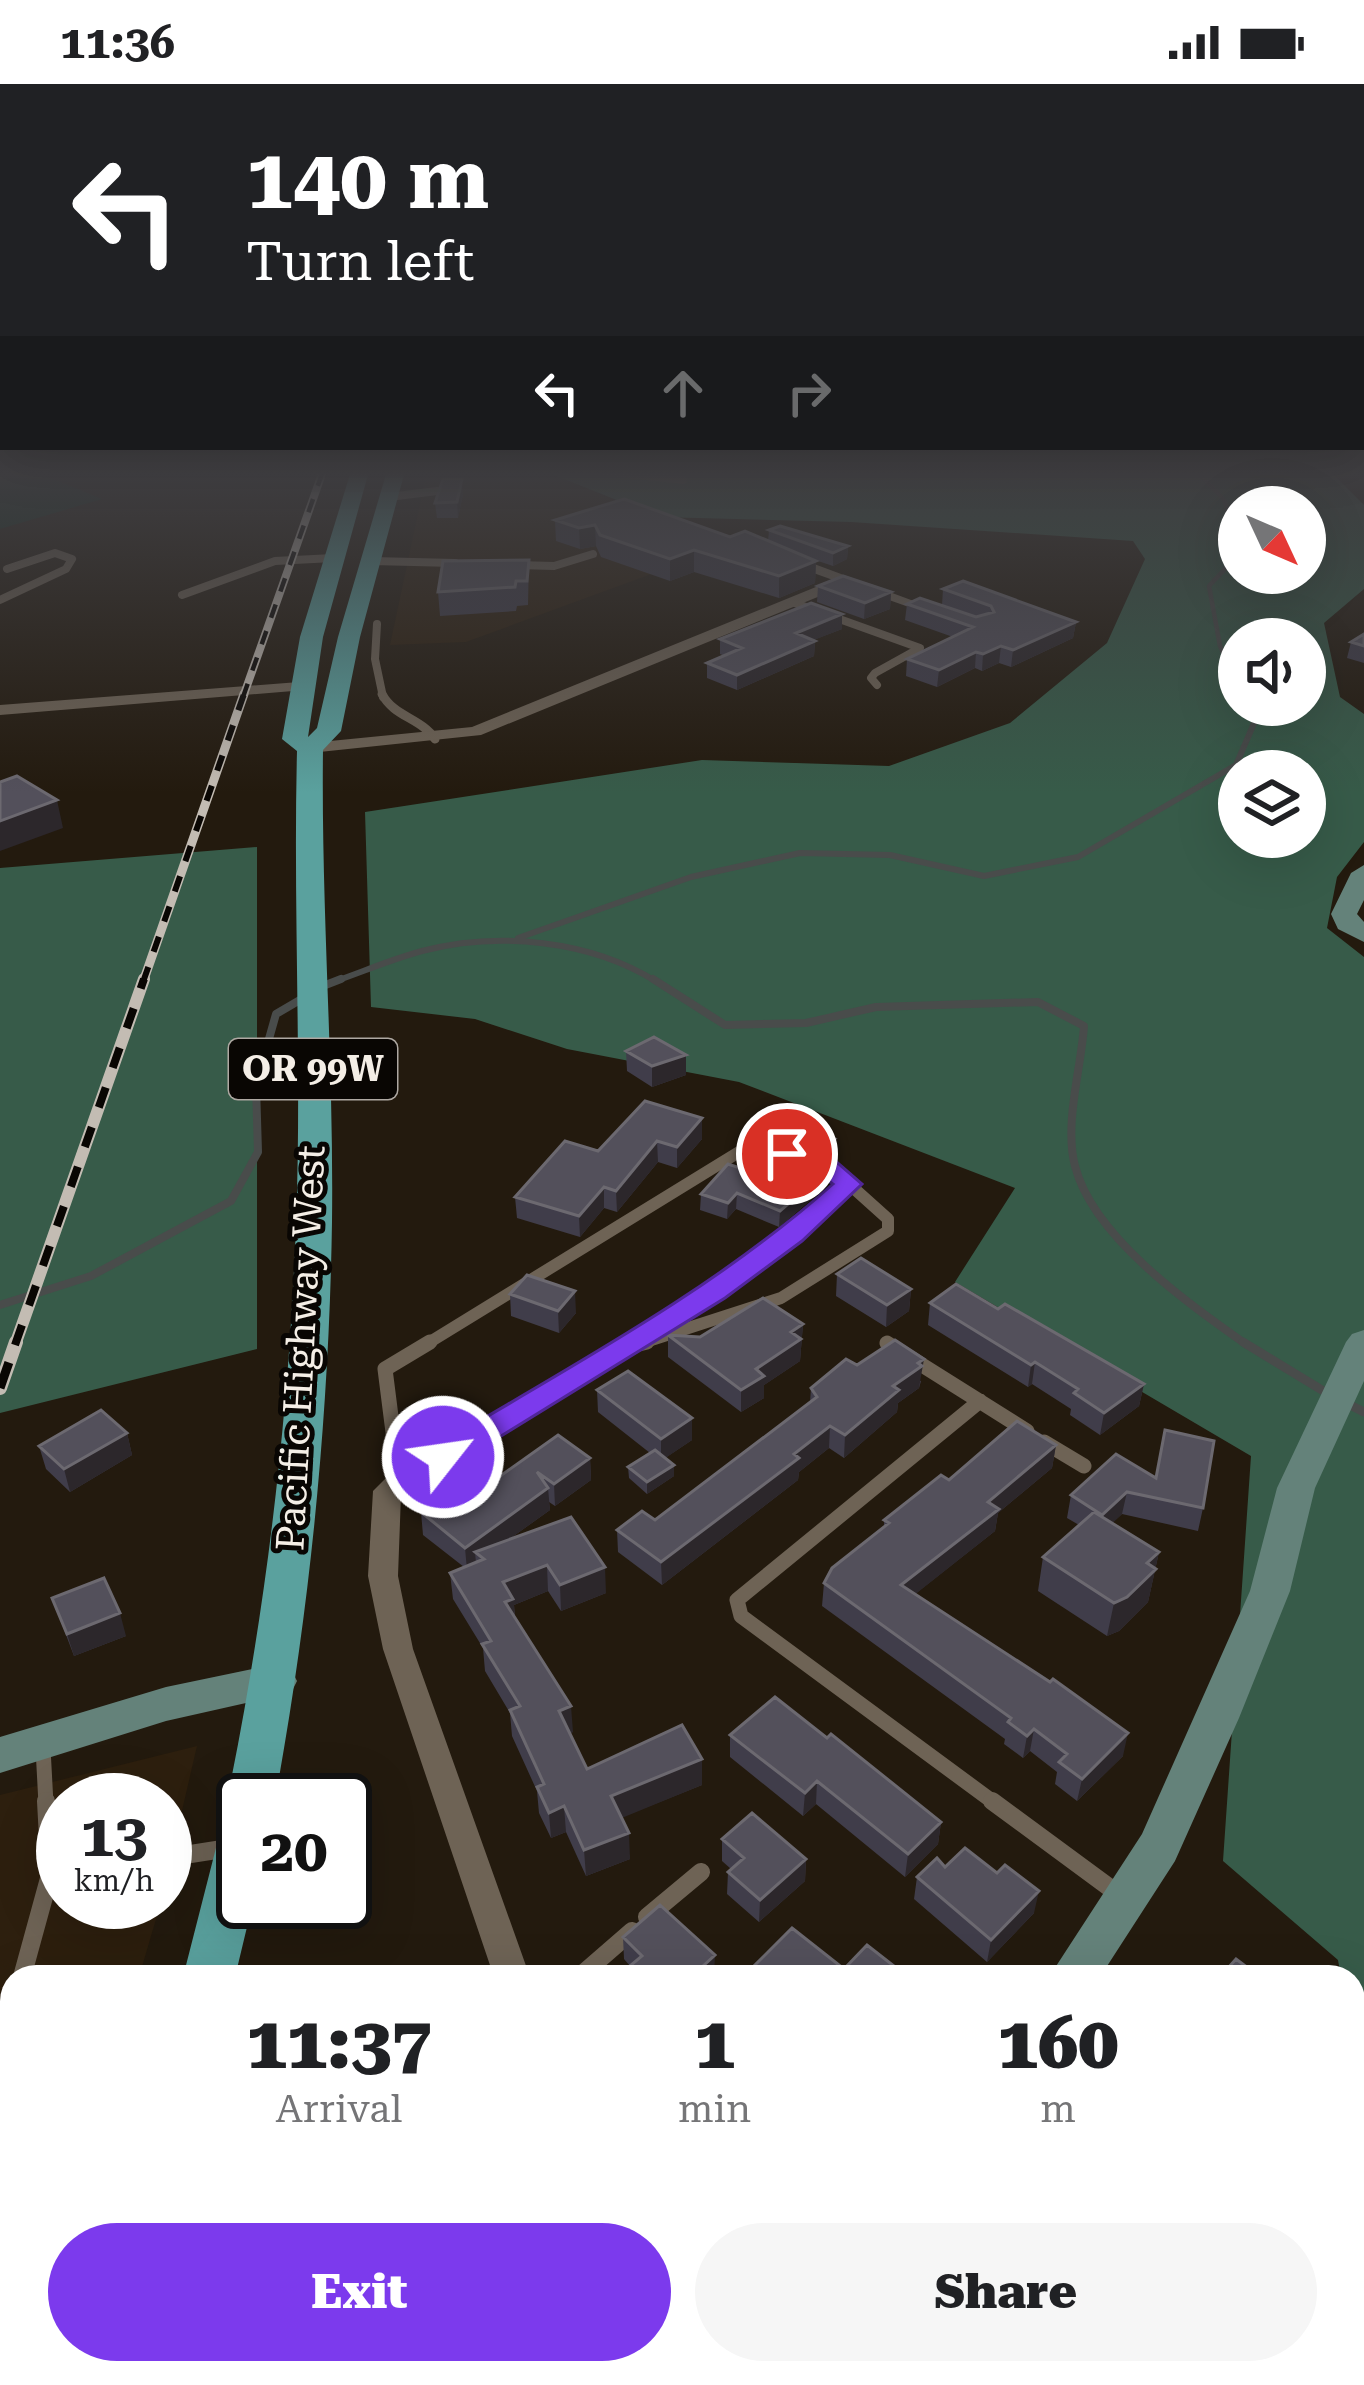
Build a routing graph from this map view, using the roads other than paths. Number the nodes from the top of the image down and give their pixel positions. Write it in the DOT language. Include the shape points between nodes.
graph roads {
  1 [pos="45,578"];
  2 [pos="227,578"];
  3 [pos="328,578"];
  4 [pos="368,578"];
  5 [pos="841,578"];
  6 [pos="846,580"];
  7 [pos="182,595"];
  8 [pos="0,600"];
  9 [pos="792,602"];
  10 [pos="950,617"];
  11 [pos="377,624"];
  12 [pos="877,685"];
  13 [pos="299,687"];
  14 [pos="0,710"];
  15 [pos="435,739"];
  16 [pos="310,748"];
  17 [pos="1364,873"];
  18 [pos="1364,934"];
  19 [pos="849,1184"];
  20 [pos="1364,1342"];
  21 [pos="887,1343"];
  22 [pos="626,1348"];
  23 [pos="980,1401"];
  24 [pos="1084,1466"];
  25 [pos="409,1472"];
  26 [pos="276,1681"];
  27 [pos="42,1742"];
  28 [pos="0,1755"];
  29 [pos="46,1773"];
  30 [pos="257,1773"];
  31 [pos="701,1872"];
  32 [pos="1127,1900"];
  33 [pos="38,1929"];
  34 [pos="221,1929"];
  35 [pos="26,1965"];
  36 [pos="212,1965"];
  37 [pos="508,1965"];
  38 [pos="593,1965"];
  39 [pos="1081,1965"];
  1 -- 8 [label="lane"];
  2 -- 7 [label="lane"];
  3 -- 13 [label="main road, Pacific Highway West / OR 99W"];
  4 -- 16 [label="main road, Pacific Highway West / OR 99W" via="329,731"];
  5 -- 6 [label="street"];
  6 -- 9 [label="street"];
  6 -- 10 [label="street"];
  9 -- 12 [label="lane" via="920,649 875,673"];
  9 -- 15 [label="street" via="475,733"];
  11 -- 15 [label="lane" via="383,697"];
  13 -- 14 [label="street"];
  13 -- 16 [label="main road, Pacific Highway West / OR 99W" via="294,739"];
  15 -- 16 [label="street"];
  16 -- 26 [label="main road, Pacific Highway West / OR 99W" via="315,1142 300,1448"];
  17 -- 18 [label="street" via="1344,914"];
  19 -- 22 [label="lane" via="793,1235"];
  19 -- 22 [label="lane" via="888,1219 888,1231 782,1298"];
  19 -- 25 [label="lane" via="822,1163 752,1144 385,1369 394,1440"];
  20 -- 32 [label="street" via="1296,1488 1270,1591 1218,1718"];
  21 -- 23 [label="lane"];
  22 -- 25 [label="lane"];
  23 -- 24 [label="lane"];
  23 -- 32 [label="lane" via="750,1585 737,1600 741,1616"];
  25 -- 37 [label="street" via="388,1491 383,1576 398,1649"];
  26 -- 27 [label="street"];
  26 -- 30 [label="main road, Pacific Highway West / OR 99W"];
  27 -- 28 [label="street"];
  27 -- 29 [label="lane"];
  31 -- 38 [label="lane"];
  32 -- 39 [label="street"];
  33 -- 35 [label="lane"];
  34 -- 36 [label="main road"];
}
